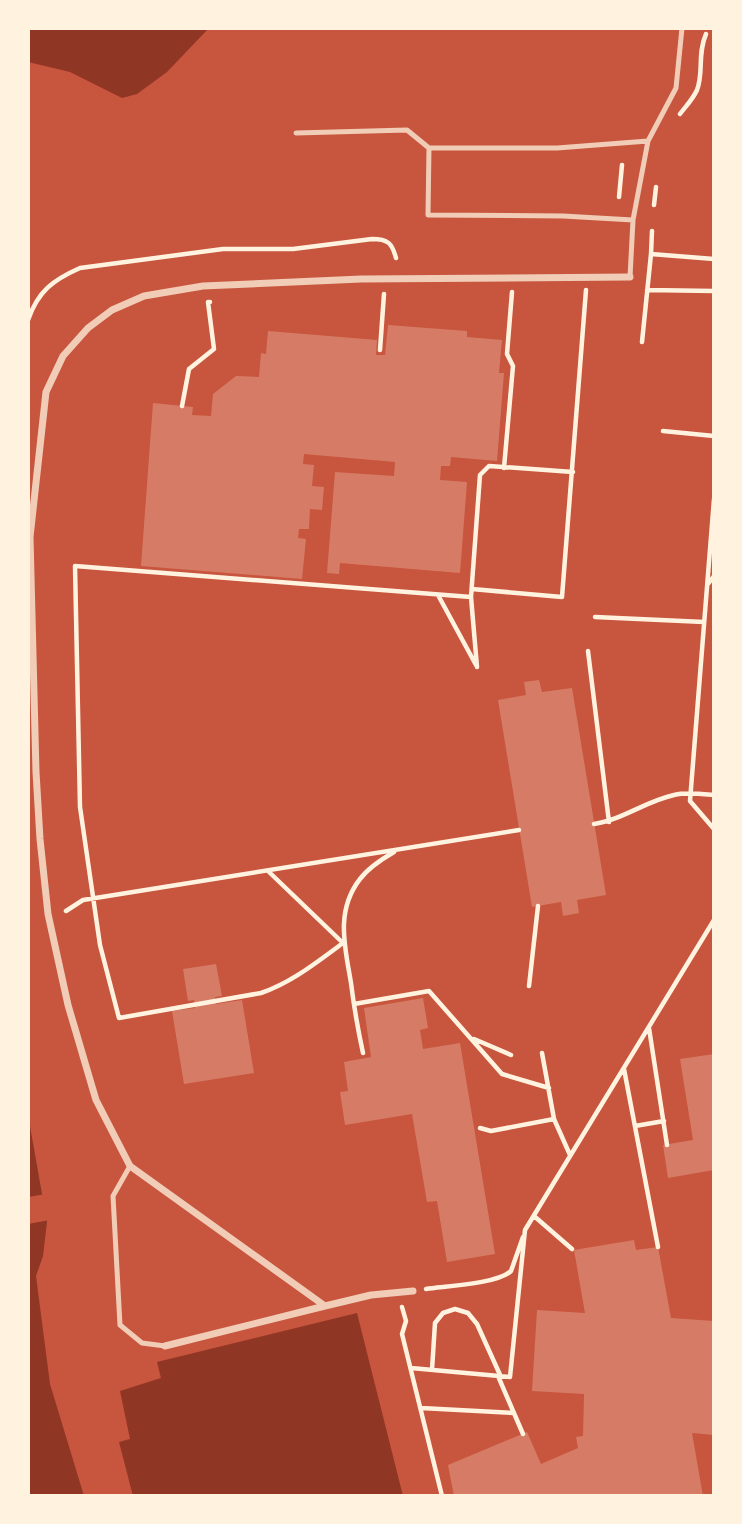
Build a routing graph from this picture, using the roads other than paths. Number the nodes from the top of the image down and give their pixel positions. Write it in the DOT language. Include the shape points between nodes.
graph roads {
  1 [pos="682,28"];
  2 [pos="296,133"];
  3 [pos="648,141"];
  4 [pos="429,148"];
  5 [pos="633,219"];
  6 [pos="630,277"];
  7 [pos="131,1166"];
  8 [pos="413,1291"];
  9 [pos="325,1306"];
  10 [pos="165,1346"];
  1 -- 3 [label="lane" via="676,88"];
  2 -- 4 [label="lane" via="407,130"];
  3 -- 4 [label="lane" via="557,148"];
  3 -- 5 [label="lane"];
  4 -- 5 [label="lane" via="428,215"];
  5 -- 6 [label="lane"];
  6 -- 7 [label="street" via="362,279 202,286 144,296 112,310 63,356 46,392 30,537 40,839 48,914 68,1005 96,1100"];
  7 -- 9 [label="street"];
  7 -- 10 [label="lane" via="113,1196 120,1325 142,1343"];
  8 -- 9 [label="street"];
  9 -- 10 [label="street"];
}
